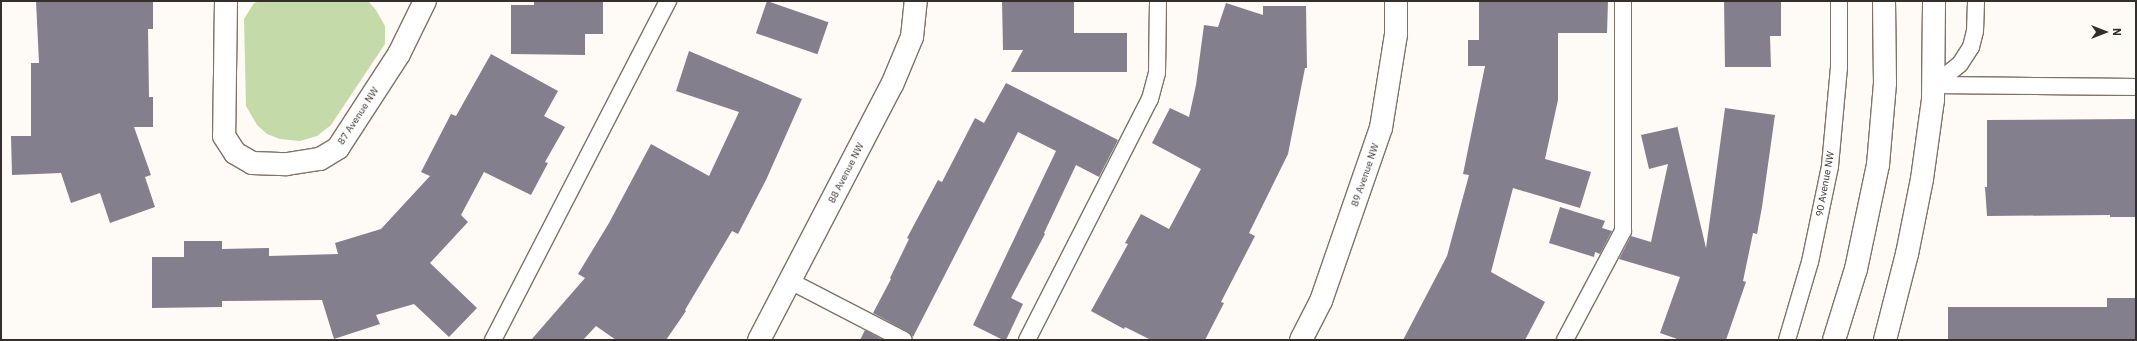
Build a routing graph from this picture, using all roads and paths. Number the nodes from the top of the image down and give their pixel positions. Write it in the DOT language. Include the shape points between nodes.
graph roads {
  1 [pos="226,1"];
  2 [pos="425,1"];
  3 [pos="668,1"];
  4 [pos="916,1"];
  5 [pos="1158,1"];
  6 [pos="1396,1"];
  7 [pos="1623,1"];
  8 [pos="1839,1"];
  9 [pos="1884,1"];
  10 [pos="1934,1"];
  11 [pos="1976,1"];
  12 [pos="1934,85"];
  13 [pos="2136,87"];
  14 [pos="790,281"];
  15 [pos="493,340"];
  16 [pos="759,340"];
  17 [pos="904,340"];
  18 [pos="1027,340"];
  19 [pos="1301,340"];
  20 [pos="1565,340"];
  21 [pos="1787,340"];
  22 [pos="1834,340"];
  23 [pos="1885,340"];
  1 -- 2 [label="street, 87 Avenue NW" via="224,136 234,153 252,163 287,164 320,158 338,148 399,54"];
  3 -- 15 [label="lane"];
  4 -- 14 [label="street, 88 Avenue NW" via="912,37 892,85"];
  5 -- 18 [label="lane" via="1157,73 1150,99"];
  6 -- 19 [label="street, 89 Avenue NW" via="1396,34 1381,128 1321,301"];
  7 -- 20 [label="lane" via="1623,231"];
  8 -- 21 [label="lane, 90 Avenue NW" via="1839,68 1830,166 1810,262"];
  9 -- 22 [label="street" via="1885,84 1878,165 1856,269"];
  10 -- 12 [label="street"];
  11 -- 12 [label="lane" via="1975,31 1971,47 1960,64"];
  12 -- 13 [label="lane"];
  12 -- 23 [label="street" via="1922,179 1907,254"];
  14 -- 16 [label="street, 88 Avenue NW"];
  14 -- 17 [label="lane"];
}
